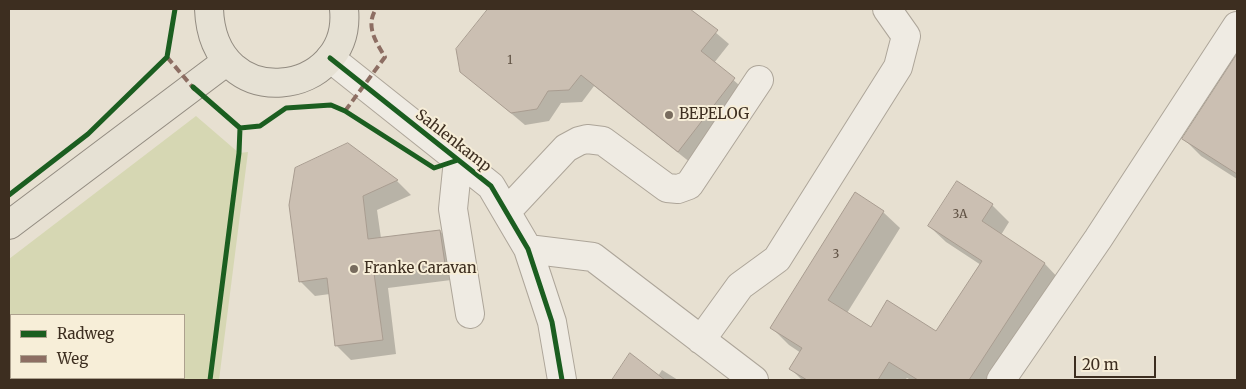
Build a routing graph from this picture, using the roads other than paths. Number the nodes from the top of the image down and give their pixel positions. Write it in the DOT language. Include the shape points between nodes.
graph roads {
  1 [pos="209,9"];
  2 [pos="344,9"];
  3 [pos="887,9"];
  4 [pos="1237,26"];
  5 [pos="330,58"];
  6 [pos="227,62"];
  7 [pos="759,80"];
  8 [pos="458,160"];
  9 [pos="507,210"];
  10 [pos="9,225"];
  11 [pos="528,249"];
  12 [pos="470,314"];
  13 [pos="701,340"];
  14 [pos="562,380"];
  15 [pos="754,380"];
  16 [pos="1001,380"];
  1 -- 6 [label="main road" via="216,46"];
  2 -- 5 [label="main road" via="340,40"];
  3 -- 13 [label="street" via="906,36 898,67 777,259 740,286"];
  4 -- 16 [label="street"];
  5 -- 6 [label="main road" via="305,77 291,82 267,83 245,76"];
  5 -- 8 [label="street, Sahlenkamp"];
  6 -- 10 [label="main road"];
  7 -- 9 [label="street" via="688,185 678,189 667,188 603,141 587,139 566,148"];
  8 -- 9 [label="street, Sahlenkamp" via="491,186"];
  8 -- 12 [label="street" via="453,209"];
  9 -- 11 [label="street, Sahlenkamp"];
  11 -- 13 [label="street" via="593,257"];
  11 -- 14 [label="street, Sahlenkamp" via="552,322"];
  13 -- 15 [label="street"];
}
